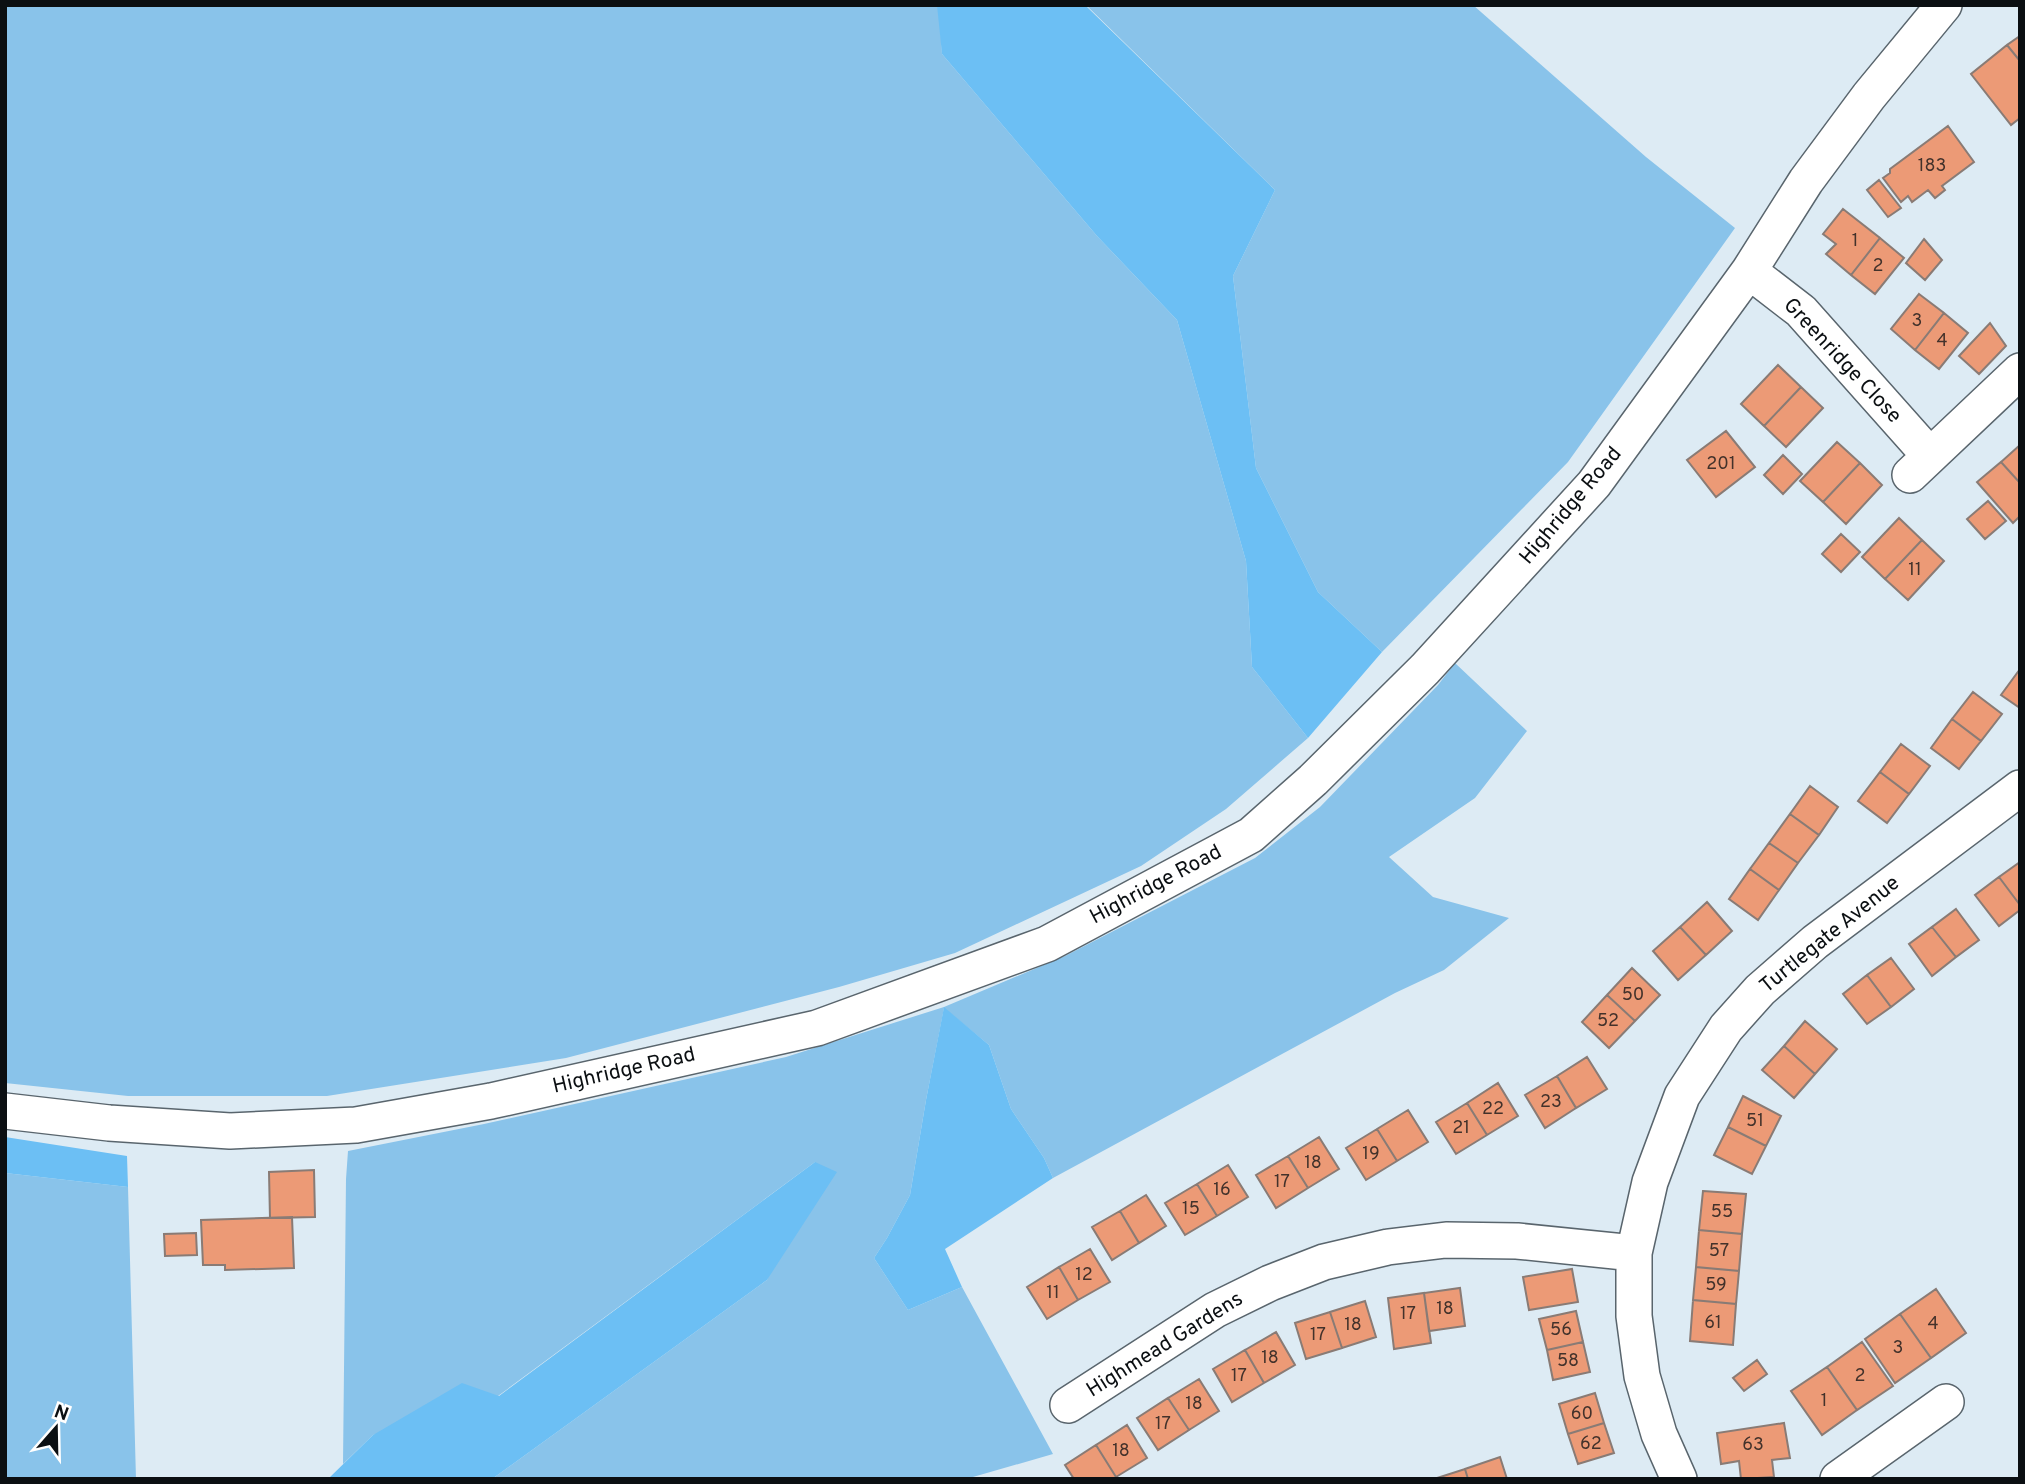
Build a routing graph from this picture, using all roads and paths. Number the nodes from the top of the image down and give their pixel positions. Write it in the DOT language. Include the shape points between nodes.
graph roads {
  1 [pos="1944,5"];
  2 [pos="1749,271"];
  3 [pos="2020,371"];
  4 [pos="2020,788"];
  5 [pos="5,1111"];
  6 [pos="1634,1253"];
  7 [pos="1946,1402"];
  8 [pos="1068,1405"];
  9 [pos="1877,1467"];
  10 [pos="1679,1479"];
  11 [pos="1838,1479"];
  1 -- 2 [label="street, Highridge Road" via="1806,181"];
  2 -- 3 [label="street, Greenridge Close" via="1801,312 1920,466"];
  2 -- 5 [label="street, Highridge Road" via="1594,484 1425,669 1312,780 1251,835 1046,944 817,1028 491,1101 356,1125 230,1131"];
  4 -- 6 [label="street, Turtlegate Avenue" via="1815,942 1760,990 1726,1028 1682,1096 1650,1182"];
  6 -- 8 [label="street, Highmead Gardens" via="1517,1241 1446,1240 1324,1262 1215,1310"];
  6 -- 10 [label="street, Turtlegate Avenue" via="1634,1316 1642,1376 1659,1434"];
  7 -- 9 [label="street"];
  9 -- 11 [label="street"];
}
